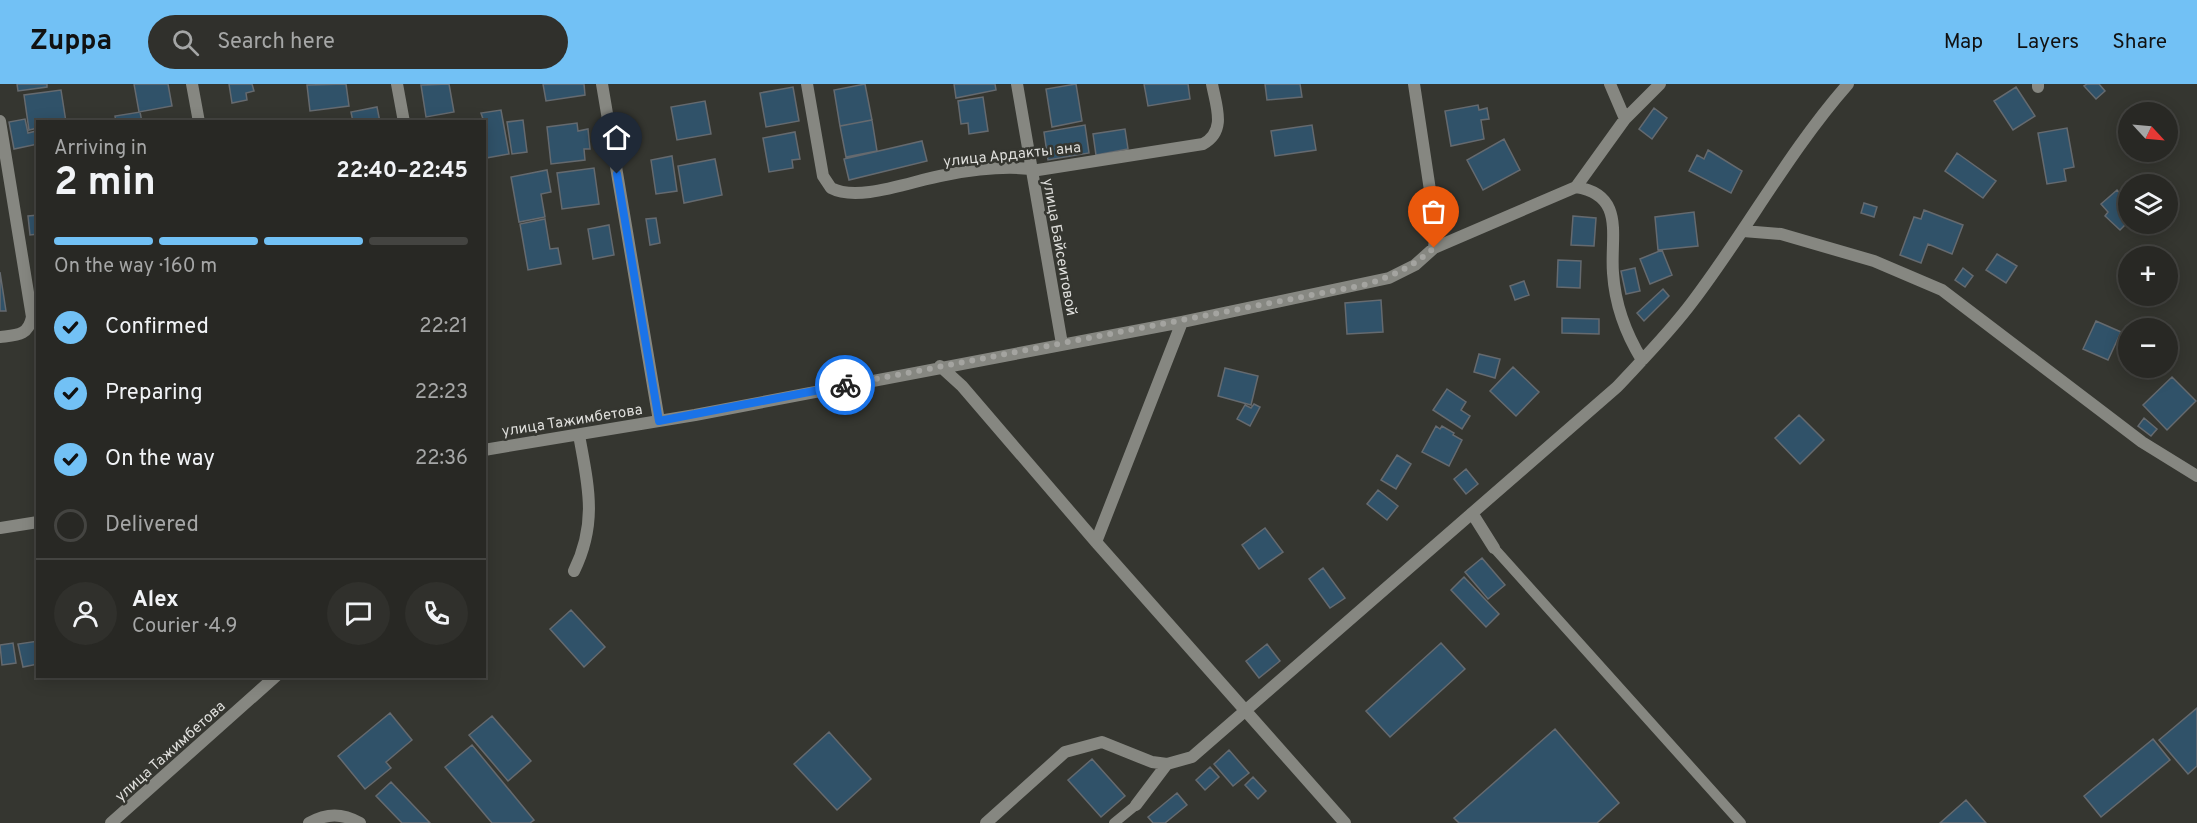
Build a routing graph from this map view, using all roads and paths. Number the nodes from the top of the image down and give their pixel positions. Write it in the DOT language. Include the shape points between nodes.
graph roads {
  1 [pos="192,84"];
  2 [pos="397,84"];
  3 [pos="602,84"];
  4 [pos="807,84"];
  5 [pos="1017,84"];
  6 [pos="1212,84"];
  7 [pos="1414,84"];
  8 [pos="1610,84"];
  9 [pos="1660,84"];
  10 [pos="1848,84"];
  11 [pos="199,120"];
  12 [pos="404,120"];
  13 [pos="1625,120"];
  14 [pos="0,121"];
  15 [pos="1031,169"];
  16 [pos="1576,187"];
  17 [pos="1743,231"];
  18 [pos="1434,248"];
  19 [pos="1182,322"];
  20 [pos="0,337"];
  21 [pos="1062,344"];
  22 [pos="1642,360"];
  23 [pos="940,366"];
  24 [pos="659,421"];
  25 [pos="579,435"];
  26 [pos="486,450"];
  27 [pos="2197,476"];
  28 [pos="1472,513"];
  29 [pos="36,522"];
  30 [pos="0,528"];
  31 [pos="1096,542"];
  32 [pos="1494,548"];
  33 [pos="574,571"];
  34 [pos="274,678"];
  35 [pos="1244,711"];
  36 [pos="1167,764"];
  37 [pos="1136,805"];
  38 [pos="111,823"];
  39 [pos="309,823"];
  40 [pos="360,823"];
  41 [pos="986,823"];
  42 [pos="1114,823"];
  43 [pos="1345,823"];
  44 [pos="1741,823"];
  1 -- 11 [label="street"];
  2 -- 12 [label="street"];
  3 -- 24 [label="street"];
  4 -- 15 [label="street, улица Ардакты ана" via="823,176 840,193 861,193 946,174 1021,166"];
  5 -- 15 [label="street, улица Байсеитовой"];
  6 -- 15 [label="street, улица Ардакты ана" via="1218,128 1203,144"];
  7 -- 18 [label="street" via="1436,230"];
  8 -- 13 [label="street"];
  9 -- 13 [label="street"];
  10 -- 17 [label="street" via="1789,160"];
  13 -- 16 [label="street"];
  14 -- 20 [label="street" via="32,317 27,331"];
  15 -- 21 [label="street, улица Байсеитовой"];
  16 -- 18 [label="street, улица Тажимбетова"];
  16 -- 22 [label="street" via="1593,191 1605,200 1612,217 1616,290 1628,338"];
  17 -- 22 [label="street" via="1694,301"];
  17 -- 27 [label="street" via="1781,234 1874,261 1942,290 2142,442"];
  18 -- 19 [label="street, улица Тажимбетова" via="1415,265 1372,283"];
  19 -- 21 [label="street, улица Тажимбетова"];
  19 -- 31 [label="street"];
  21 -- 23 [label="street, улица Тажимбетова"];
  22 -- 28 [label="street" via="1617,387"];
  23 -- 24 [label="street, улица Тажимбетова"];
  23 -- 31 [label="street" via="962,386"];
  24 -- 25 [label="street, улица Тажимбетова"];
  25 -- 26 [label="street, улица Тажимбетова"];
  25 -- 33 [label="street" via="591,496 583,553"];
  28 -- 32 [label="street"];
  28 -- 35 [label="street"];
  29 -- 30 [label="street"];
  31 -- 35 [label="street"];
  32 -- 44 [label="lane"];
  34 -- 38 [label="street, улица Тажимбетова"];
  35 -- 36 [label="street" via="1192,757"];
  35 -- 43 [label="street"];
  36 -- 37 [label="street"];
  36 -- 41 [label="street" via="1134,756 1102,741 1065,752"];
  37 -- 42 [label="lane"];
  39 -- 40 [label="street" via="323,815 339,815"];
}
